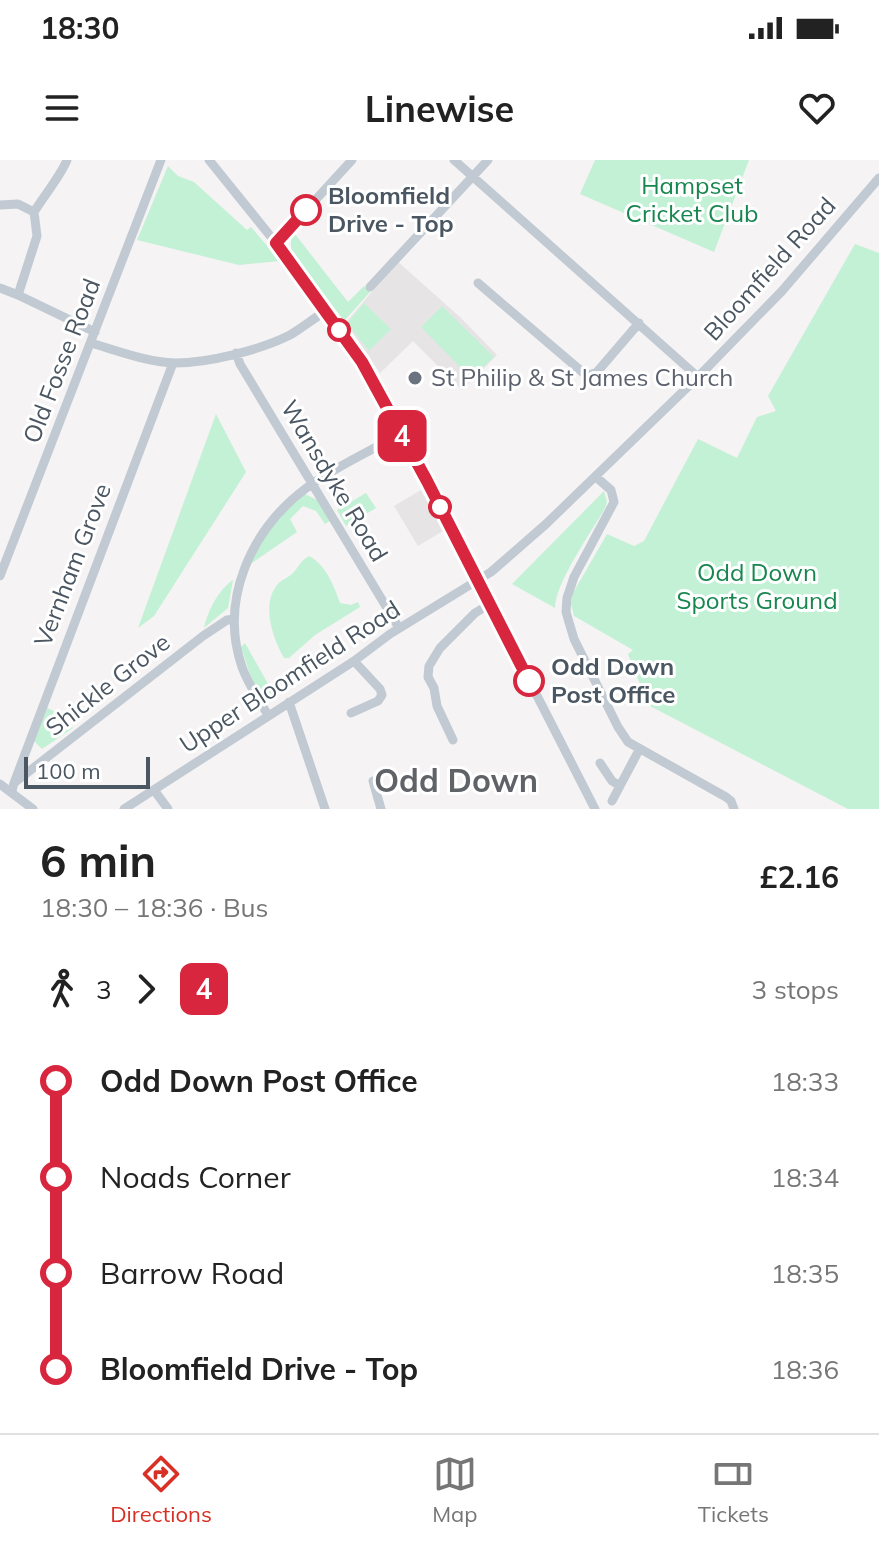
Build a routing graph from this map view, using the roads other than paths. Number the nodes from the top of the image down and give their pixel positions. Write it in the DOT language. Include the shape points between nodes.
graph roads {
  1 [pos="67,160"];
  2 [pos="161,160"];
  3 [pos="209,160"];
  4 [pos="352,160"];
  5 [pos="454,160"];
  6 [pos="488,160"];
  7 [pos="473,177"];
  8 [pos="879,178"];
  9 [pos="0,205"];
  10 [pos="34,212"];
  11 [pos="276,243"];
  12 [pos="478,283"];
  13 [pos="370,287"];
  14 [pos="0,288"];
  15 [pos="18,295"];
  16 [pos="326,311"];
  17 [pos="639,323"];
  18 [pos="95,332"];
  19 [pos="91,343"];
  20 [pos="236,353"];
  21 [pos="173,363"];
  22 [pos="698,377"];
  23 [pos="400,434"];
  24 [pos="596,477"];
  25 [pos="313,484"];
  26 [pos="0,576"];
  27 [pos="478,581"];
  28 [pos="490,604"];
  29 [pos="234,619"];
  30 [pos="399,628"];
  31 [pos="354,661"];
  32 [pos="289,702"];
  33 [pos="351,713"];
  34 [pos="268,715"];
  35 [pos="453,740"];
  36 [pos="639,750"];
  37 [pos="600,763"];
  38 [pos="373,781"];
  39 [pos="0,784"];
  40 [pos="620,786"];
  41 [pos="13,787"];
  42 [pos="154,790"];
  43 [pos="612,801"];
  44 [pos="33,809"];
  45 [pos="124,809"];
  46 [pos="168,809"];
  47 [pos="325,809"];
  48 [pos="381,809"];
  49 [pos="595,809"];
  50 [pos="734,809"];
  1 -- 10 [label="street"];
  2 -- 18 [label="street, Old Fosse Road"];
  3 -- 11 [label="street"];
  4 -- 11 [label="street"];
  5 -- 7 [label="street"];
  6 -- 7 [label="street"];
  7 -- 13 [label="street"];
  7 -- 17 [label="street"];
  8 -- 22 [label="street, Bloomfield Road" via="782,291"];
  9 -- 10 [label="street" via="18,204"];
  10 -- 15 [label="street" via="37,236"];
  11 -- 16 [label="street"];
  12 -- 17 [label="street" via="587,376 597,372"];
  14 -- 15 [label="street"];
  15 -- 18 [label="street"];
  16 -- 20 [label="street" via="289,335"];
  16 -- 23 [label="street" via="362,362"];
  17 -- 22 [label="street"];
  18 -- 19 [label="street, Old Fosse Road"];
  19 -- 21 [label="street"];
  19 -- 26 [label="street, Old Fosse Road"];
  20 -- 21 [label="street"];
  20 -- 25 [label="street, Wansdyke Road"];
  21 -- 41 [label="street, Vernham Grove"];
  22 -- 24 [label="street, Bloomfield Road"];
  23 -- 25 [label="street"];
  23 -- 27 [label="street"];
  24 -- 27 [label="street, Bloomfield Road"];
  24 -- 36 [label="street" via="611,490 614,502 574,577 567,619 622,735"];
  25 -- 29 [label="street" via="279,511 260,536 244,568"];
  25 -- 30 [label="street, Wansdyke Road"];
  27 -- 28 [label="street"];
  27 -- 30 [label="street, Upper Bloomfield Road"];
  28 -- 35 [label="street" via="440,648 429,666 437,706"];
  28 -- 49 [label="street"];
  29 -- 34 [label="street" via="242,668"];
  29 -- 41 [label="street, Shickle Grove" via="203,636"];
  30 -- 31 [label="street, Upper Bloomfield Road"];
  31 -- 32 [label="street, Upper Bloomfield Road"];
  31 -- 33 [label="street" via="382,695"];
  32 -- 34 [label="street, Upper Bloomfield Road"];
  32 -- 47 [label="street"];
  34 -- 42 [label="street, Upper Bloomfield Road"];
  36 -- 40 [label="street"];
  36 -- 50 [label="street" via="726,797"];
  37 -- 40 [label="street"];
  38 -- 48 [label="street"];
  39 -- 41 [label="street"];
  40 -- 43 [label="street"];
  41 -- 44 [label="street"];
  42 -- 45 [label="street, Upper Bloomfield Road"];
  42 -- 46 [label="street"];
}
